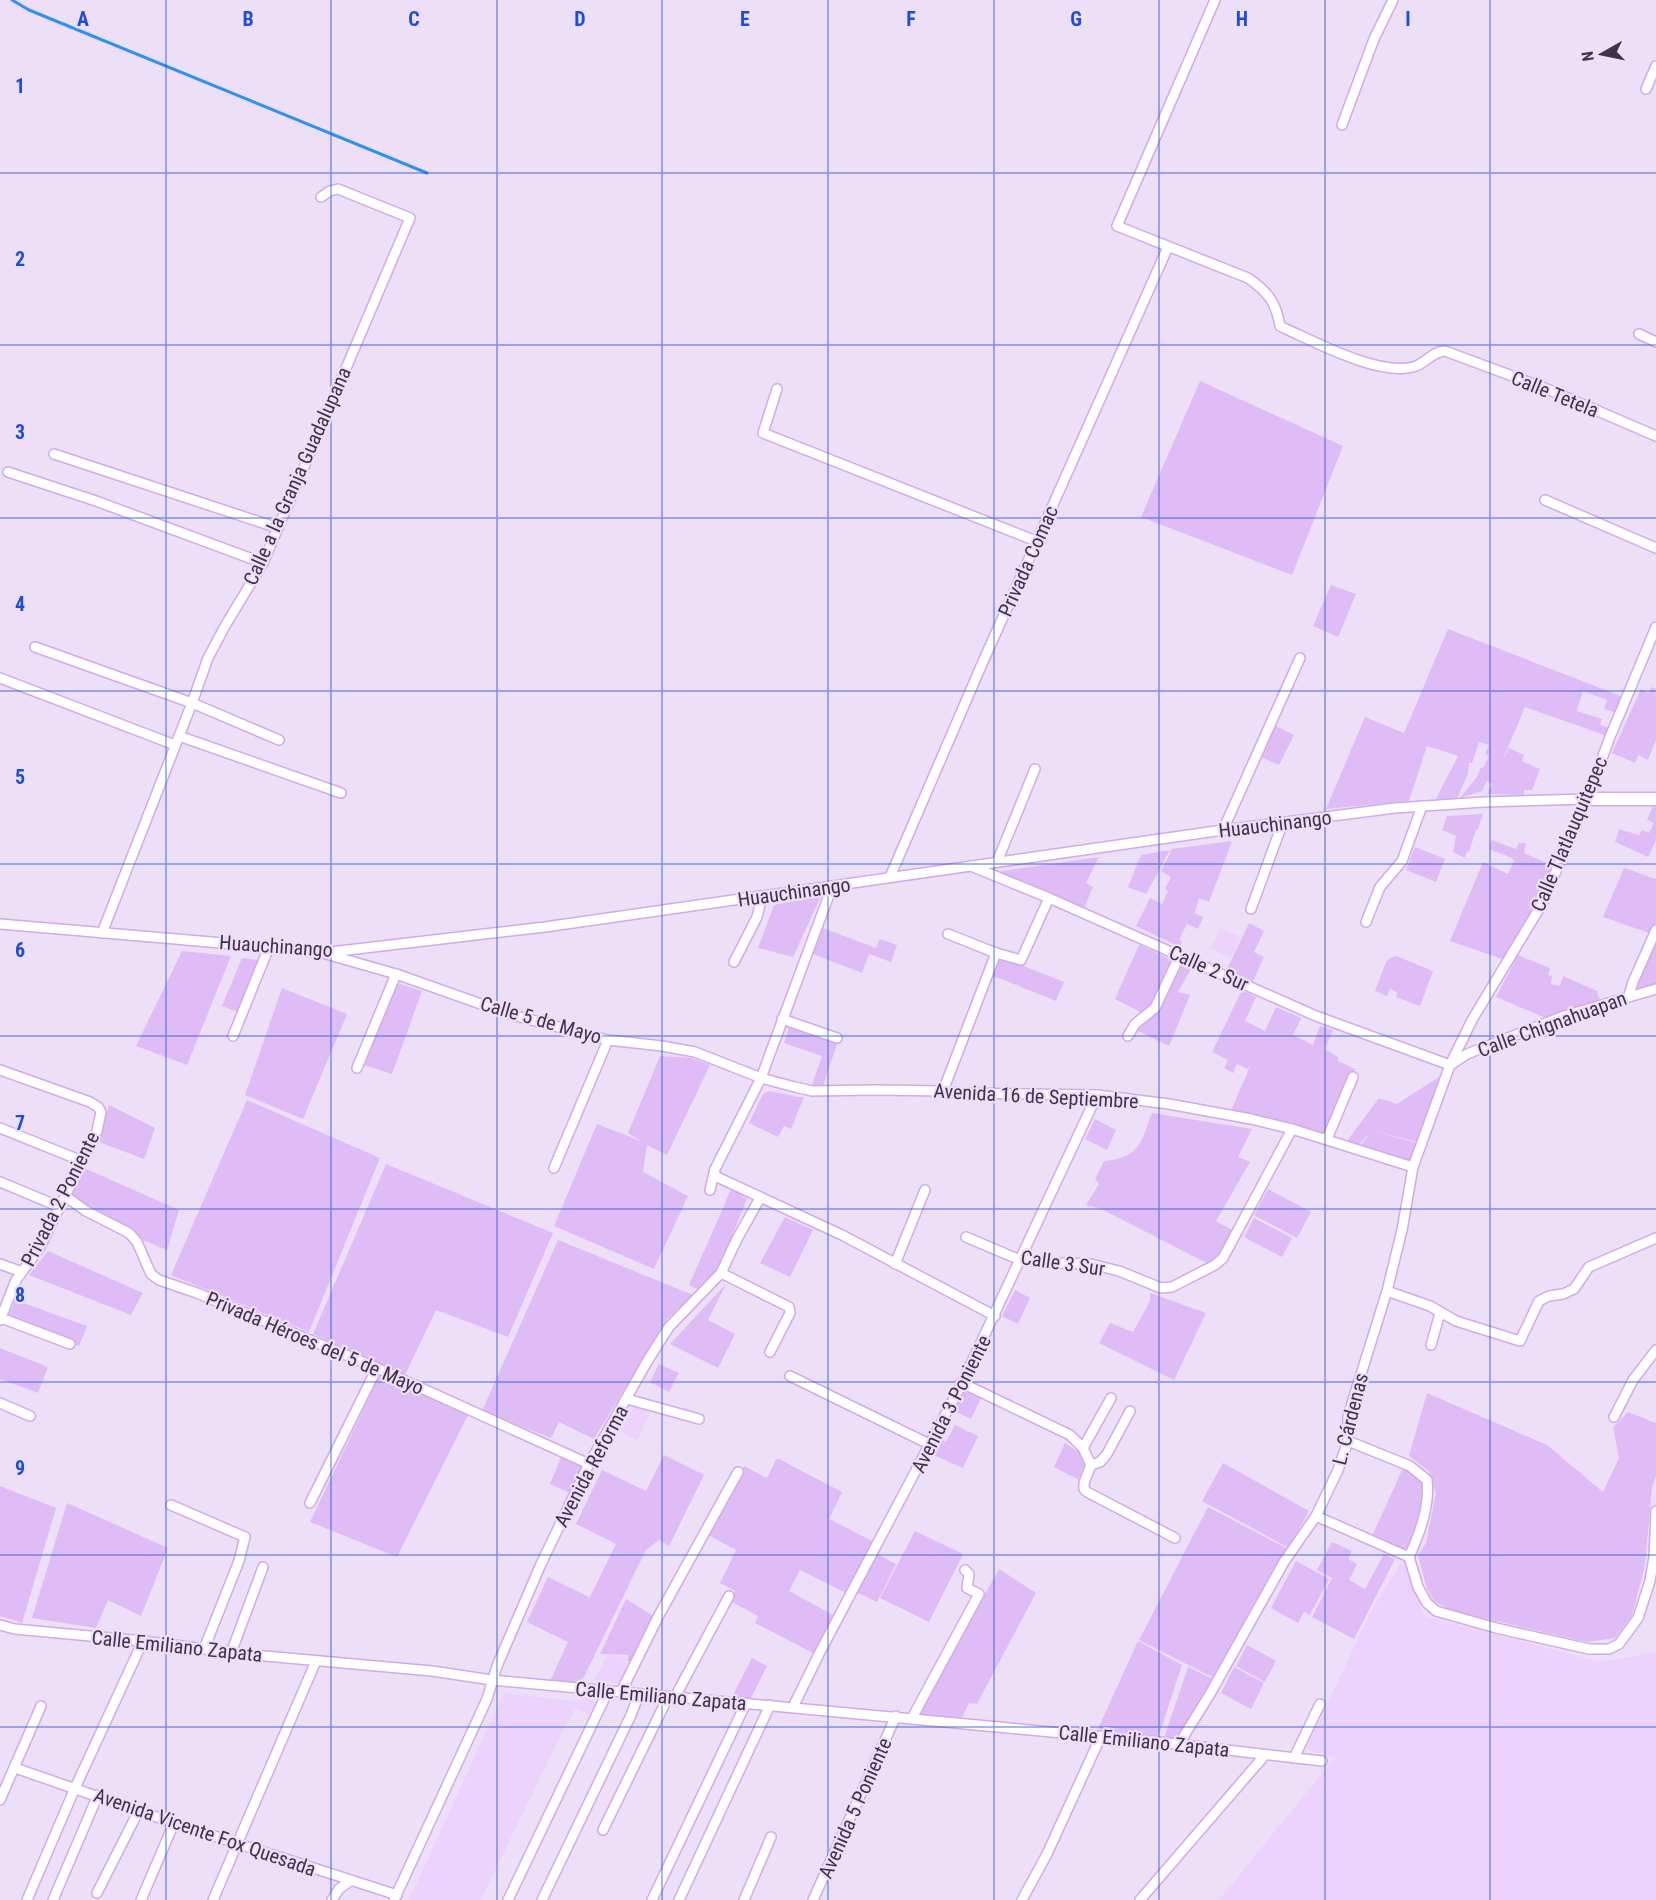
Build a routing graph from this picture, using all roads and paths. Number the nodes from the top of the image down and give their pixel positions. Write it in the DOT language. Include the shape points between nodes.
graph roads {
  1 [pos="1215,0"];
  2 [pos="1393,0"];
  3 [pos="1656,66"];
  4 [pos="1646,88"];
  5 [pos="1342,125"];
  6 [pos="321,197"];
  7 [pos="1168,247"];
  8 [pos="1640,334"];
  9 [pos="1656,342"];
  10 [pos="777,389"];
  11 [pos="1656,436"];
  12 [pos="54,454"];
  13 [pos="8,472"];
  14 [pos="1545,500"];
  15 [pos="278,528"];
  16 [pos="1036,541"];
  17 [pos="1656,548"];
  18 [pos="263,563"];
  19 [pos="1656,627"];
  20 [pos="34,647"];
  21 [pos="1300,658"];
  22 [pos="0,678"];
  23 [pos="192,703"];
  24 [pos="279,740"];
  25 [pos="177,741"];
  26 [pos="1035,769"];
  27 [pos="341,793"];
  28 [pos="1656,798"];
  29 [pos="1587,800"];
  30 [pos="1422,806"];
  31 [pos="1283,822"];
  32 [pos="1223,830"];
  33 [pos="997,862"];
  34 [pos="971,866"];
  35 [pos="890,878"];
  36 [pos="832,887"];
  37 [pos="762,896"];
  38 [pos="1049,898"];
  39 [pos="1251,909"];
  40 [pos="1366,921"];
  41 [pos="0,924"];
  42 [pos="1656,930"];
  43 [pos="102,933"];
  44 [pos="948,934"];
  45 [pos="269,946"];
  46 [pos="322,953"];
  47 [pos="996,953"];
  48 [pos="1180,955"];
  49 [pos="734,962"];
  50 [pos="396,974"];
  51 [pos="1656,989"];
  52 [pos="1629,995"];
  53 [pos="782,1019"];
  54 [pos="233,1036"];
  55 [pos="1128,1036"];
  56 [pos="837,1038"];
  57 [pos="608,1040"];
  58 [pos="1450,1065"];
  59 [pos="357,1068"];
  60 [pos="0,1070"];
  61 [pos="1353,1077"];
  62 [pos="761,1078"];
  63 [pos="944,1091"];
  64 [pos="1097,1095"];
  65 [pos="0,1128"];
  66 [pos="1292,1129"];
  67 [pos="1327,1139"];
  68 [pos="82,1161"];
  69 [pos="1413,1167"];
  70 [pos="554,1168"];
  71 [pos="715,1174"];
  72 [pos="0,1182"];
  73 [pos="710,1190"];
  74 [pos="925,1190"];
  75 [pos="65,1196"];
  76 [pos="760,1198"];
  77 [pos="60,1207"];
  78 [pos="966,1237"];
  79 [pos="1656,1238"];
  80 [pos="1020,1260"];
  81 [pos="0,1264"];
  82 [pos="895,1264"];
  83 [pos="22,1272"];
  84 [pos="721,1273"];
  85 [pos="1387,1291"];
  86 [pos="1440,1313"];
  87 [pos="995,1316"];
  88 [pos="0,1319"];
  89 [pos="70,1344"];
  90 [pos="1431,1345"];
  91 [pos="1656,1350"];
  92 [pos="770,1352"];
  93 [pos="377,1368"];
  94 [pos="790,1376"];
  95 [pos="962,1383"];
  96 [pos="1112,1398"];
  97 [pos="627,1399"];
  98 [pos="0,1403"];
  99 [pos="1130,1411"];
  100 [pos="30,1416"];
  101 [pos="1614,1418"];
  102 [pos="699,1419"];
  103 [pos="1348,1441"];
  104 [pos="931,1445"];
  105 [pos="1083,1448"];
  106 [pos="589,1464"];
  107 [pos="1091,1465"];
  108 [pos="738,1472"];
  109 [pos="310,1503"];
  110 [pos="171,1505"];
  111 [pos="1656,1511"];
  112 [pos="1316,1516"];
  113 [pos="1175,1538"];
  114 [pos="1655,1556"];
  115 [pos="1409,1557"];
  116 [pos="264,1567"];
  117 [pos="965,1570"];
  118 [pos="729,1596"];
  119 [pos="0,1626"];
  120 [pos="142,1641"];
  121 [pos="204,1649"];
  122 [pos="231,1653"];
  123 [pos="316,1661"];
  124 [pos="492,1680"];
  125 [pos="609,1691"];
  126 [pos="621,1692"];
  127 [pos="639,1694"];
  128 [pos="672,1697"];
  129 [pos="746,1703"];
  130 [pos="1320,1704"];
  131 [pos="770,1705"];
  132 [pos="41,1706"];
  133 [pos="793,1707"];
  134 [pos="896,1716"];
  135 [pos="912,1718"];
  136 [pos="1101,1736"];
  137 [pos="1179,1744"];
  138 [pos="1265,1755"];
  139 [pos="1294,1758"];
  140 [pos="1322,1761"];
  141 [pos="15,1768"];
  142 [pos="75,1788"];
  143 [pos="98,1796"];
  144 [pos="0,1800"];
  145 [pos="139,1810"];
  146 [pos="174,1823"];
  147 [pos="603,1830"];
  148 [pos="771,1837"];
  149 [pos="238,1842"];
  150 [pos="350,1881"];
  151 [pos="97,1893"];
  152 [pos="395,1897"];
  153 [pos="27,1900"];
  154 [pos="53,1900"];
  155 [pos="141,1900"];
  156 [pos="213,1900"];
  157 [pos="332,1900"];
  158 [pos="508,1900"];
  159 [pos="542,1900"];
  160 [pos="652,1900"];
  161 [pos="679,1900"];
  162 [pos="744,1900"];
  163 [pos="813,1900"];
  164 [pos="1023,1900"];
  165 [pos="1140,1900"];
  1 -- 7 [label="street" via="1117,226"];
  2 -- 5 [label="street"];
  3 -- 4 [label="street"];
  6 -- 15 [label="street, Calle a la Granja Guadalupana" via="338,189 410,218"];
  7 -- 11 [label="street, Calle Tetela" via="1248,278 1262,288 1277,308 1280,326 1370,364 1413,367 1439,351 1453,353"];
  7 -- 16 [label="street, Privada Comac"];
  8 -- 9 [label="street"];
  10 -- 16 [label="street" via="764,433"];
  12 -- 15 [label="street"];
  13 -- 18 [label="street"];
  14 -- 17 [label="street"];
  15 -- 18 [label="street, Calle a la Granja Guadalupana"];
  16 -- 35 [label="street, Privada Comac"];
  18 -- 23 [label="street, Calle a la Granja Guadalupana" via="208,658"];
  19 -- 29 [label="street, Calle Tlatlauquitepec"];
  20 -- 23 [label="street"];
  21 -- 32 [label="street"];
  22 -- 25 [label="street"];
  23 -- 24 [label="street"];
  23 -- 25 [label="street, Calle a la Granja Guadalupana"];
  25 -- 27 [label="street"];
  25 -- 43 [label="street, Calle a la Granja Guadalupana"];
  26 -- 33 [label="street"];
  28 -- 29 [label="main road"];
  29 -- 30 [label="street, Huauchinango"];
  29 -- 58 [label="street, Calle Tlatlauquitepec" via="1542,904 1472,1020"];
  30 -- 31 [label="street, Huauchinango"];
  30 -- 40 [label="street" via="1402,861 1380,887"];
  31 -- 32 [label="street, Huauchinango"];
  31 -- 39 [label="street"];
  32 -- 33 [label="street, Huauchinango"];
  33 -- 34 [label="street, Huauchinango"];
  34 -- 35 [label="street, Huauchinango"];
  34 -- 38 [label="street, Calle 2 Sur"];
  35 -- 36 [label="street, Huauchinango"];
  36 -- 37 [label="street, Huauchinango"];
  36 -- 53 [label="street"];
  37 -- 46 [label="street, Huauchinango"];
  37 -- 49 [label="street" via="757,917"];
  38 -- 47 [label="street" via="1021,960"];
  38 -- 48 [label="street, Calle 2 Sur"];
  41 -- 43 [label="street, Huauchinango"];
  42 -- 52 [label="street"];
  43 -- 45 [label="street, Huauchinango"];
  44 -- 47 [label="street"];
  45 -- 46 [label="street, Huauchinango"];
  45 -- 54 [label="street"];
  46 -- 50 [label="street, Calle 5 de Mayo"];
  47 -- 63 [label="street"];
  48 -- 55 [label="street" via="1155,1008 1135,1024"];
  48 -- 58 [label="street, Calle 2 Sur" via="1316,1016"];
  50 -- 57 [label="street, Calle 5 de Mayo" via="509,1014"];
  50 -- 59 [label="street"];
  51 -- 52 [label="street, Calle Chignahuapan"];
  52 -- 58 [label="street, Calle Chignahuapan" via="1564,1016 1467,1054"];
  53 -- 56 [label="street"];
  53 -- 62 [label="street"];
  57 -- 62 [label="street, Calle 5 de Mayo" via="695,1052"];
  57 -- 70 [label="street"];
  58 -- 69 [label="street, L. Cárdenas"];
  60 -- 68 [label="street, Privada 2 Poniente" via="98,1107 101,1112 97,1131"];
  61 -- 67 [label="street"];
  62 -- 63 [label="street, Avenida 16 de Septiembre" via="812,1091"];
  62 -- 71 [label="street"];
  63 -- 64 [label="street, Avenida 16 de Septiembre"];
  64 -- 66 [label="street, Avenida 16 de Septiembre" via="1169,1104"];
  64 -- 80 [label="street, Avenida 3 Poniente"];
  65 -- 68 [label="street"];
  66 -- 67 [label="street, Avenida 16 de Septiembre"];
  66 -- 80 [label="street, Calle 3 Sur" via="1223,1258 1172,1287 1161,1288 1091,1264"];
  67 -- 69 [label="street, Avenida 16 de Septiembre"];
  68 -- 75 [label="street, Privada 2 Poniente"];
  69 -- 85 [label="street, L. Cárdenas"];
  71 -- 73 [label="street"];
  71 -- 76 [label="street"];
  72 -- 77 [label="street"];
  74 -- 82 [label="street"];
  75 -- 77 [label="street, Privada 2 Poniente"];
  75 -- 93 [label="street, Privada Héroes del 5 de Mayo" via="129,1233 151,1274 159,1280"];
  76 -- 82 [label="street" via="842,1234"];
  76 -- 84 [label="street, Avenida Reforma"];
  77 -- 83 [label="street, Privada 2 Poniente" via="39,1250"];
  78 -- 80 [label="street, Calle 3 Sur"];
  79 -- 86 [label="street" via="1589,1267 1574,1289 1539,1301 1520,1341"];
  80 -- 87 [label="street, Avenida 3 Poniente"];
  81 -- 83 [label="street"];
  82 -- 87 [label="street"];
  83 -- 88 [label="street, Privada 2 Poniente"];
  84 -- 92 [label="street" via="789,1307 790,1313"];
  84 -- 97 [label="street, Avenida Reforma" via="669,1327"];
  85 -- 86 [label="street"];
  85 -- 103 [label="street, L. Cárdenas" via="1348,1416"];
  86 -- 90 [label="street"];
  87 -- 95 [label="street, Avenida 3 Poniente"];
  88 -- 89 [label="street"];
  91 -- 101 [label="street" via="1633,1380"];
  93 -- 106 [label="street, Privada Héroes del 5 de Mayo"];
  93 -- 109 [label="street"];
  94 -- 104 [label="street"];
  95 -- 104 [label="street, Avenida 3 Poniente"];
  95 -- 105 [label="street" via="1070,1435"];
  96 -- 105 [label="street"];
  97 -- 102 [label="street"];
  97 -- 106 [label="street, Avenida Reforma"];
  98 -- 100 [label="street"];
  99 -- 107 [label="street" via="1107,1454"];
  103 -- 112 [label="street, L. Cárdenas"];
  103 -- 115 [label="street" via="1410,1466 1427,1480 1428,1494 1418,1537"];
  104 -- 133 [label="street, Avenida 3 Poniente"];
  105 -- 107 [label="street"];
  106 -- 124 [label="street, Avenida Reforma"];
  107 -- 113 [label="street" via="1084,1483 1087,1492"];
  108 -- 126 [label="street"];
  110 -- 121 [label="street" via="245,1537"];
  111 -- 114 [label="street"];
  112 -- 115 [label="street"];
  112 -- 137 [label="street, L. Cárdenas" via="1284,1562"];
  114 -- 115 [label="street" via="1638,1618 1619,1644 1609,1649 1589,1649 1436,1611 1418,1587"];
  116 -- 122 [label="street"];
  117 -- 135 [label="street" via="969,1574 967,1588 979,1594"];
  118 -- 128 [label="street"];
  119 -- 120 [label="street, Calle Emiliano Zapata"];
  120 -- 121 [label="street, Calle Emiliano Zapata"];
  120 -- 142 [label="street"];
  121 -- 122 [label="street, Calle Emiliano Zapata"];
  122 -- 123 [label="street, Calle Emiliano Zapata"];
  123 -- 124 [label="street, Calle Emiliano Zapata"];
  123 -- 149 [label="street"];
  124 -- 125 [label="street, Calle Emiliano Zapata"];
  124 -- 152 [label="street, Avenida Reforma"];
  125 -- 126 [label="street, Calle Emiliano Zapata"];
  125 -- 158 [label="street"];
  126 -- 127 [label="street, Calle Emiliano Zapata"];
  127 -- 128 [label="street, Calle Emiliano Zapata"];
  127 -- 159 [label="street"];
  128 -- 129 [label="street, Calle Emiliano Zapata"];
  128 -- 147 [label="street"];
  129 -- 131 [label="street, Calle Emiliano Zapata"];
  129 -- 160 [label="street"];
  130 -- 139 [label="street"];
  131 -- 133 [label="street, Calle Emiliano Zapata"];
  131 -- 161 [label="street"];
  132 -- 141 [label="street"];
  133 -- 134 [label="street, Calle Emiliano Zapata"];
  134 -- 135 [label="street, Calle Emiliano Zapata"];
  134 -- 163 [label="street, Avenida 5 Poniente"];
  135 -- 136 [label="street, Calle Emiliano Zapata"];
  136 -- 137 [label="street, Calle Emiliano Zapata"];
  136 -- 164 [label="street"];
  137 -- 138 [label="street, Calle Emiliano Zapata"];
  138 -- 139 [label="street, Calle Emiliano Zapata"];
  138 -- 165 [label="street"];
  139 -- 140 [label="street, Calle Emiliano Zapata"];
  141 -- 142 [label="street, Avenida Vicente Fox Quesada"];
  141 -- 144 [label="street"];
  142 -- 143 [label="street, Avenida Vicente Fox Quesada"];
  142 -- 153 [label="street"];
  143 -- 145 [label="street, Avenida Vicente Fox Quesada"];
  143 -- 154 [label="street"];
  145 -- 146 [label="street, Avenida Vicente Fox Quesada"];
  145 -- 151 [label="street"];
  146 -- 149 [label="street, Avenida Vicente Fox Quesada"];
  146 -- 155 [label="street"];
  148 -- 162 [label="street"];
  149 -- 150 [label="street, Avenida Vicente Fox Quesada"];
  149 -- 156 [label="street"];
  150 -- 152 [label="street, Avenida Vicente Fox Quesada"];
  150 -- 157 [label="street"];
}
